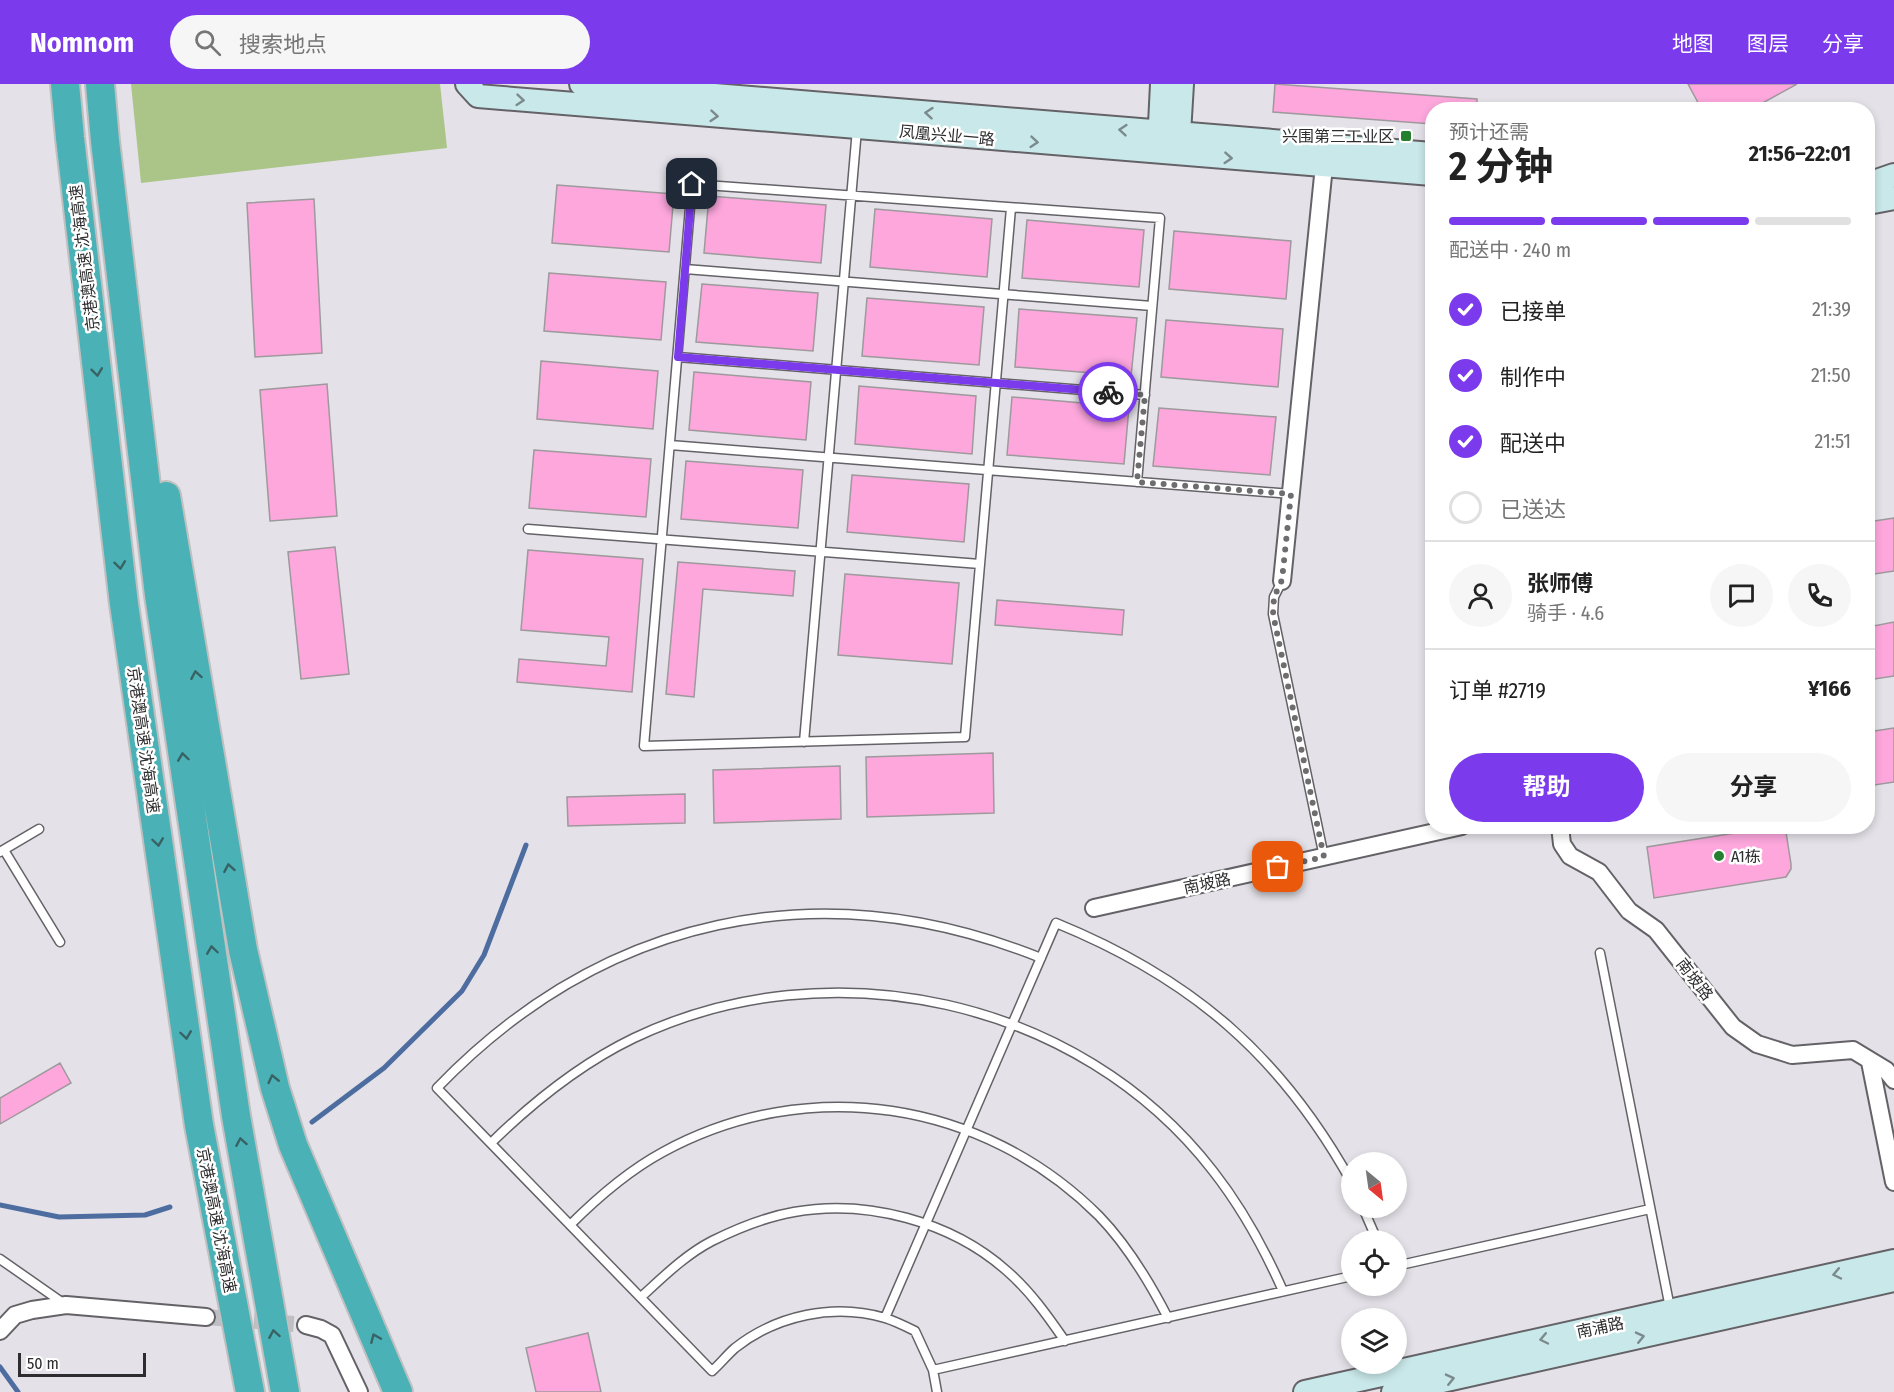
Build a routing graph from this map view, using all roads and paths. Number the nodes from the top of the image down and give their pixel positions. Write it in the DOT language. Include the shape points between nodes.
graph roads {
  1 [pos="45,84"];
  2 [pos="65,84"];
  3 [pos="100,84"];
  4 [pos="467,84"];
  5 [pos="581,84"];
  6 [pos="1162,84"];
  7 [pos="1182,84"];
  8 [pos="857,128"];
  9 [pos="105,141"];
  10 [pos="1169,143"];
  11 [pos="1425,154"];
  12 [pos="1325,156"];
  13 [pos="1425,173"];
  14 [pos="1894,175"];
  15 [pos="1875,182"];
  16 [pos="851,196"];
  17 [pos="1894,198"];
  18 [pos="1875,202"];
  19 [pos="1011,208"];
  20 [pos="685,269"];
  21 [pos="844,281"];
  22 [pos="1003,294"];
  23 [pos="1152,306"];
  24 [pos="92,324"];
  25 [pos="678,357"];
  26 [pos="836,370"];
  27 [pos="996,383"];
  28 [pos="1145,395"];
  29 [pos="670,445"];
  30 [pos="829,458"];
  31 [pos="988,470"];
  32 [pos="1137,482"];
  33 [pos="1291,494"];
  34 [pos="528,529"];
  35 [pos="662,539"];
  36 [pos="821,551"];
  37 [pos="980,564"];
  38 [pos="1282,580"];
  39 [pos="804,742"];
  40 [pos="39,829"];
  41 [pos="1426,834"];
  42 [pos="1561,834"];
  43 [pos="2,851"];
  44 [pos="1324,857"];
  45 [pos="1094,908"];
  46 [pos="60,942"];
  47 [pos="1600,953"];
  48 [pos="1041,958"];
  49 [pos="1012,1024"];
  50 [pos="1870,1062"];
  51 [pos="1894,1080"];
  52 [pos="967,1129"];
  53 [pos="490,1143"];
  54 [pos="1341,1165"];
  55 [pos="1894,1182"];
  56 [pos="1650,1209"];
  57 [pos="926,1224"];
  58 [pos="570,1225"];
  59 [pos="0,1259"];
  60 [pos="1894,1261"];
  61 [pos="1407,1264"];
  62 [pos="1341,1278"];
  63 [pos="1894,1280"];
  64 [pos="1283,1291"];
  65 [pos="641,1298"];
  66 [pos="66,1305"];
  67 [pos="1670,1311"];
  68 [pos="206,1317"];
  69 [pos="885,1318"];
  70 [pos="1168,1318"];
  71 [pos="306,1325"];
  72 [pos="0,1331"];
  73 [pos="1065,1341"];
  74 [pos="933,1370"];
  75 [pos="1401,1391"];
  76 [pos="250,1392"];
  77 [pos="285,1392"];
  78 [pos="359,1392"];
  79 [pos="399,1392"];
  80 [pos="937,1392"];
  81 [pos="1305,1392"];
  1 -- 24 [label="highway" via="58,181"];
  2 -- 24 [label="highway, 京港澳高速 沈海高速"];
  3 -- 9 [label="highway"];
  4 -- 8 [label="street, 凤凰兴业一路, one-way" via="478,96"];
  10 -- 5 [label="street, 凤凰兴业一路, one-way"];
  6 -- 10 [label="street"];
  7 -- 10 [label="street"];
  8 -- 10 [label="street, 凤凰兴业一路, one-way"];
  8 -- 16 [label="lane"];
  77 -- 9 [label="highway, one-way" via="236,1116 159,594"];
  79 -- 9 [label="highway, one-way" via="293,1145 275,1088 241,939"];
  10 -- 12 [label="street, 凤凰兴业一路"];
  11 -- 12 [label="street, 凤凰兴业一路"];
  12 -- 13 [label="street, 凤凰兴业一路"];
  12 -- 33 [label="street"];
  14 -- 15 [label="street"];
  16 -- 19 [label="lane"];
  16 -- 20 [label="lane" via="692,184"];
  16 -- 21 [label="lane"];
  17 -- 18 [label="street"];
  19 -- 22 [label="lane"];
  19 -- 23 [label="lane" via="1160,218"];
  20 -- 21 [label="lane"];
  20 -- 25 [label="lane"];
  21 -- 22 [label="lane"];
  21 -- 26 [label="lane"];
  22 -- 23 [label="lane"];
  22 -- 27 [label="lane"];
  23 -- 28 [label="lane"];
  24 -- 76 [label="highway, 京港澳高速 沈海高速, one-way" via="124,604 199,1125"];
  25 -- 26 [label="lane"];
  25 -- 29 [label="lane"];
  26 -- 27 [label="lane"];
  26 -- 30 [label="lane"];
  27 -- 28 [label="lane"];
  27 -- 31 [label="lane"];
  28 -- 32 [label="lane"];
  29 -- 30 [label="lane"];
  29 -- 35 [label="lane"];
  30 -- 31 [label="lane"];
  30 -- 36 [label="lane"];
  31 -- 32 [label="lane"];
  31 -- 37 [label="lane"];
  32 -- 33 [label="lane"];
  33 -- 38 [label="street"];
  34 -- 35 [label="lane"];
  35 -- 36 [label="lane"];
  35 -- 39 [label="lane" via="644,746"];
  36 -- 37 [label="lane"];
  36 -- 39 [label="lane"];
  37 -- 39 [label="lane" via="965,737"];
  38 -- 44 [label="lane" via="1274,597 1273,614"];
  40 -- 43 [label="lane"];
  41 -- 44 [label="street, 南坡路"];
  42 -- 50 [label="street, 南坡路" via="1570,856 1599,872 1629,911 1656,930 1733,1027 1757,1044 1792,1055 1852,1050"];
  43 -- 46 [label="lane"];
  44 -- 45 [label="street, 南坡路"];
  47 -- 56 [label="lane"];
  48 -- 49 [label="lane"];
  48 -- 53 [label="lane" via="964,931 864,914 754,919 666,940 614,959 549,994 490,1037 437,1088"];
  48 -- 54 [label="lane" via="1056,923 1131,957 1167,979 1200,1002 1262,1057 1314,1121"];
  49 -- 52 [label="lane"];
  49 -- 53 [label="lane" via="946,1004 876,993 805,993 735,1004 667,1024 602,1055 543,1095"];
  49 -- 64 [label="lane" via="1068,1049 1108,1074 1189,1143 1246,1218"];
  50 -- 51 [label="street, 南坡路" via="1886,1070"];
  50 -- 55 [label="street"];
  52 -- 57 [label="lane"];
  52 -- 58 [label="lane" via="891,1110 852,1106 764,1114 698,1135 662,1152 598,1197"];
  52 -- 70 [label="lane" via="1004,1146 1071,1190 1126,1248"];
  53 -- 58 [label="lane"];
  56 -- 61 [label="lane"];
  56 -- 67 [label="lane"];
  57 -- 65 [label="lane" via="883,1212 838,1209 751,1223 710,1242 673,1267"];
  57 -- 69 [label="lane"];
  57 -- 73 [label="lane" via="968,1243 1006,1270 1039,1303"];
  58 -- 65 [label="lane"];
  59 -- 66 [label="lane"];
  60 -- 67 [label="street, 南浦路, one-way"];
  62 -- 64 [label="lane"];
  75 -- 63 [label="street, 南浦路, one-way"];
  64 -- 70 [label="lane"];
  65 -- 69 [label="lane" via="712,1371 761,1331 790,1319 822,1312"];
  66 -- 68 [label="street"];
  66 -- 72 [label="street" via="15,1315"];
  67 -- 81 [label="street, 南浦路, one-way"];
  69 -- 74 [label="lane" via="915,1330"];
  70 -- 73 [label="lane"];
  71 -- 78 [label="street" via="332,1335"];
  73 -- 74 [label="lane"];
  74 -- 80 [label="lane"];
}
